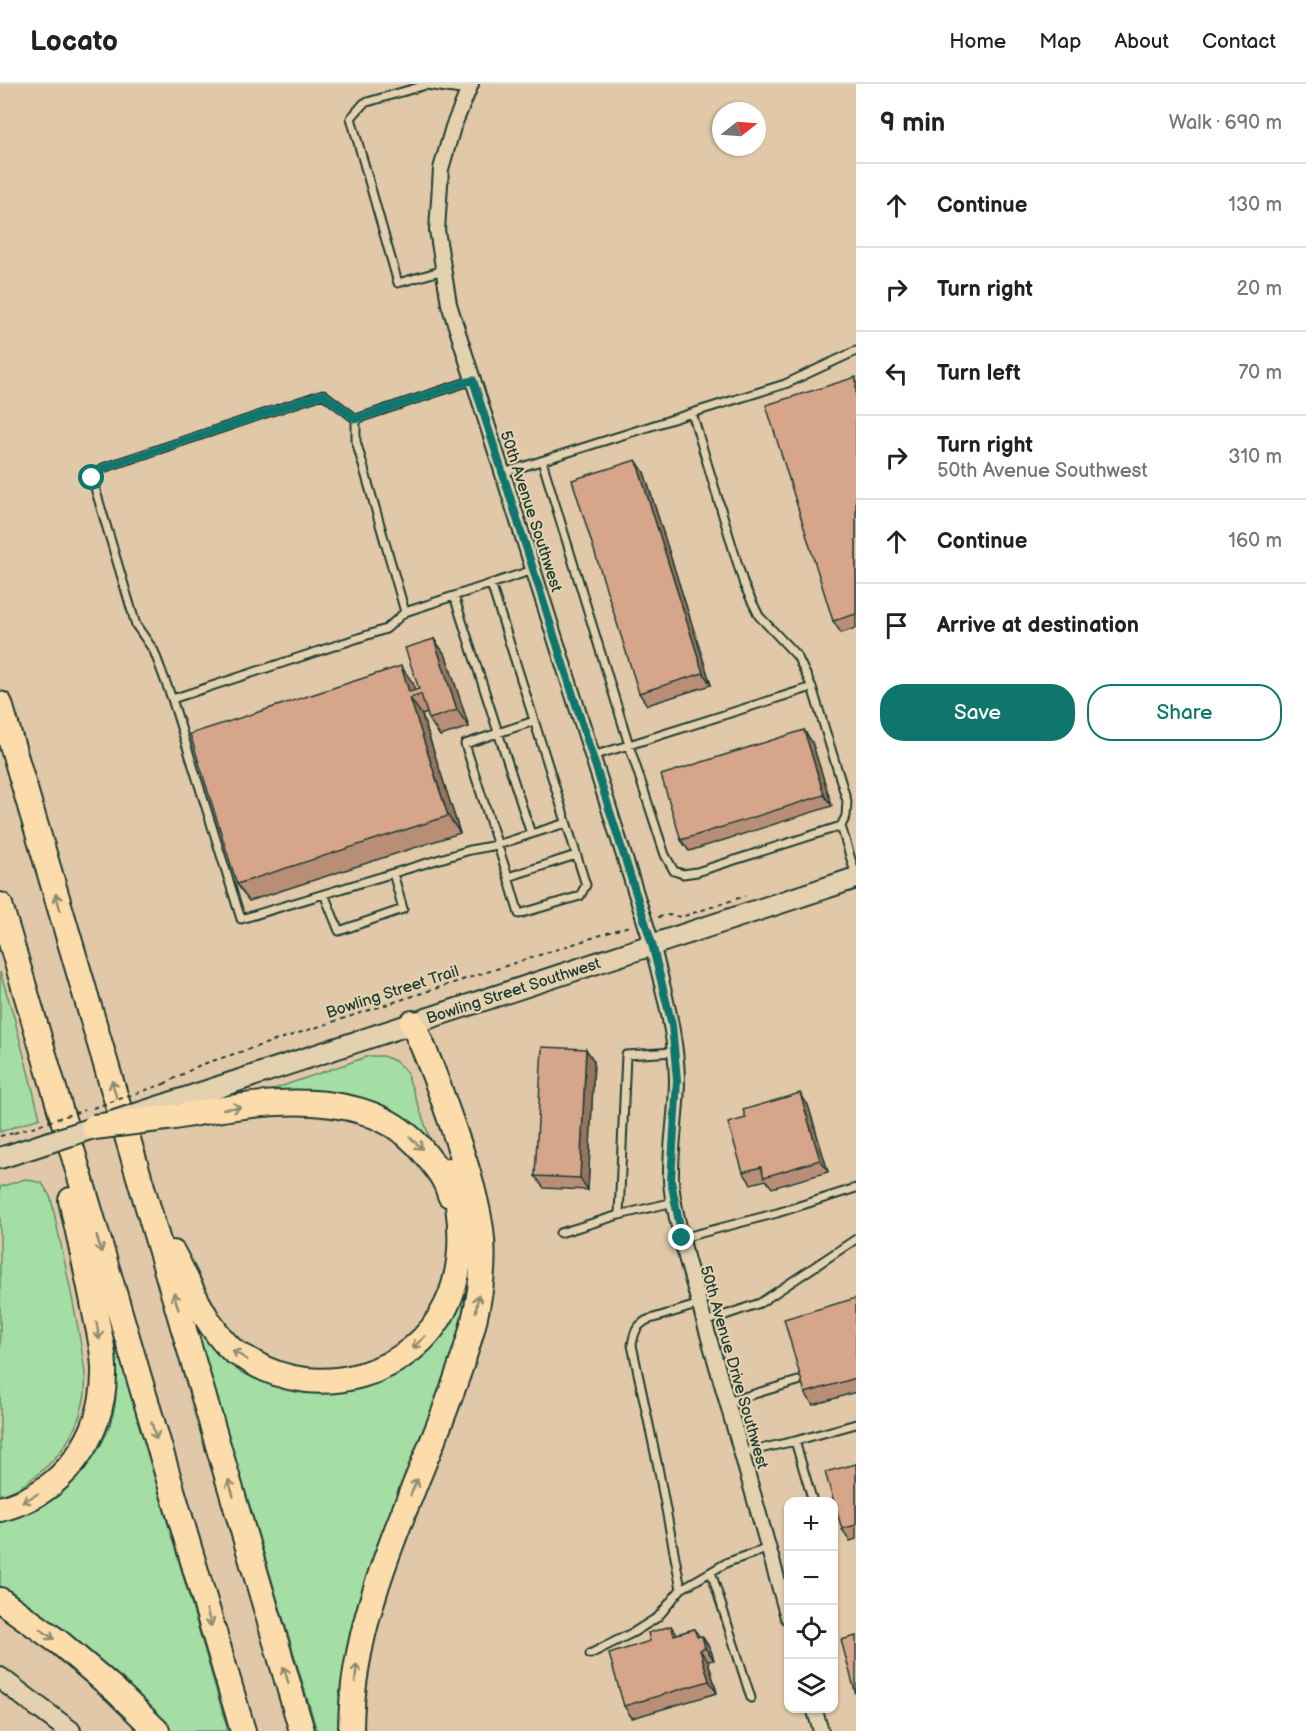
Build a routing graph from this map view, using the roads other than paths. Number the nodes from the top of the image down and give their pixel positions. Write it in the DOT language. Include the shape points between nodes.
graph roads {
  1 [pos="469,88"];
  2 [pos="444,270"];
  3 [pos="856,351"];
  4 [pos="473,380"];
  5 [pos="692,413"];
  6 [pos="356,419"];
  7 [pos="542,460"];
  8 [pos="503,473"];
  9 [pos="533,570"];
  10 [pos="491,584"];
  11 [pos="454,596"];
  12 [pos="405,612"];
  13 [pos="812,687"];
  14 [pos="172,699"];
  15 [pos="0,704"];
  16 [pos="534,721"];
  17 [pos="498,733"];
  18 [pos="629,745"];
  19 [pos="592,756"];
  20 [pos="566,823"];
  21 [pos="841,826"];
  22 [pos="531,834"];
  23 [pos="497,845"];
  24 [pos="576,855"];
  25 [pos="393,873"];
  26 [pos="507,877"];
  27 [pos="856,877"];
  28 [pos="324,894"];
  29 [pos="2,912"];
  30 [pos="652,944"];
  31 [pos="30,1007"];
  32 [pos="412,1023"];
  33 [pos="674,1052"];
  34 [pos="169,1102"];
  35 [pos="94,1127"];
  36 [pos="0,1158"];
  37 [pos="856,1188"];
  38 [pos="675,1202"];
  39 [pos="148,1205"];
  40 [pos="619,1215"];
  41 [pos="460,1232"];
  42 [pos="560,1233"];
  43 [pos="682,1238"];
  44 [pos="856,1239"];
  45 [pos="700,1304"];
  46 [pos="705,1322"];
  47 [pos="798,1381"];
  48 [pos="727,1402"];
  49 [pos="856,1424"];
  50 [pos="795,1441"];
  51 [pos="742,1453"];
  52 [pos="812,1497"];
  53 [pos="0,1509"];
  54 [pos="769,1548"];
  55 [pos="711,1572"];
  56 [pos="681,1589"];
  57 [pos="0,1599"];
  58 [pos="786,1605"];
  59 [pos="590,1654"];
  60 [pos="0,1678"];
  61 [pos="751,1698"];
  62 [pos="816,1713"];
  63 [pos="70,1731"];
  64 [pos="157,1731"];
  65 [pos="243,1731"];
  66 [pos="303,1731"];
  67 [pos="351,1731"];
  68 [pos="821,1731"];
  1 -- 2 [label="street, 50th Avenue Southwest" via="441,169 437,230"];
  1 -- 2 [label="lane" via="426,85 364,103 351,118 398,283"];
  2 -- 4 [label="street, 50th Avenue Southwest" via="449,304"];
  3 -- 5 [label="lane" via="785,384"];
  4 -- 6 [label="lane"];
  4 -- 8 [label="street, 50th Avenue Southwest"];
  5 -- 7 [label="lane"];
  5 -- 13 [label="lane" via="744,585 759,616 797,656"];
  6 -- 12 [label="lane" via="356,441"];
  6 -- 14 [label="lane" via="323,394 103,468 92,478 136,625 154,651"];
  7 -- 8 [label="lane"];
  7 -- 18 [label="lane"];
  8 -- 9 [label="street, 50th Avenue Southwest"];
  9 -- 10 [label="lane"];
  9 -- 19 [label="street, 50th Avenue Southwest"];
  10 -- 11 [label="lane"];
  10 -- 16 [label="lane"];
  11 -- 12 [label="lane"];
  11 -- 17 [label="lane"];
  12 -- 14 [label="lane" via="386,629"];
  13 -- 18 [label="lane"];
  13 -- 21 [label="lane" via="847,801"];
  14 -- 28 [label="lane" via="242,919"];
  39 -- 15 [label="highway, one-way"];
  16 -- 17 [label="lane"];
  16 -- 20 [label="lane"];
  17 -- 22 [label="lane"];
  17 -- 23 [label="lane" via="465,744"];
  18 -- 19 [label="lane"];
  18 -- 21 [label="lane" via="665,855 674,871 698,872"];
  19 -- 30 [label="street, 50th Avenue Southwest"];
  20 -- 22 [label="lane"];
  20 -- 24 [label="lane"];
  21 -- 27 [label="lane"];
  22 -- 23 [label="lane"];
  23 -- 25 [label="lane"];
  23 -- 26 [label="lane"];
  24 -- 26 [label="lane"];
  24 -- 26 [label="lane" via="586,885 580,896 519,915"];
  25 -- 28 [label="lane"];
  25 -- 28 [label="lane" via="403,909 339,931"];
  27 -- 30 [label="main road, Bowling Street Southwest"];
  29 -- 31 [label="highway"];
  30 -- 32 [label="main road, Bowling Street Southwest"];
  30 -- 33 [label="street, 50th Avenue Drive Southwest" via="672,1025"];
  31 -- 53 [label="highway, one-way" via="105,1374 100,1412 87,1443 70,1467 32,1498"];
  31 -- 65 [label="highway, one-way"];
  32 -- 34 [label="main road, Bowling Street Southwest"];
  32 -- 41 [label="highway" via="417,1055 457,1192"];
  67 -- 32 [label="highway, one-way" via="357,1660 384,1561 458,1374 476,1312 481,1272 481,1231 466,1163"];
  33 -- 38 [label="street, 50th Avenue Drive Southwest" via="677,1080 671,1181"];
  33 -- 40 [label="lane" via="626,1055"];
  34 -- 35 [label="highway, bridge"];
  34 -- 41 [label="highway, one-way" via="234,1108 314,1102 368,1112 391,1122 422,1149 446,1181"];
  35 -- 36 [label="main road, bridge"];
  37 -- 43 [label="lane"];
  38 -- 40 [label="lane"];
  38 -- 43 [label="street, 50th Avenue Drive Southwest"];
  41 -- 39 [label="highway, one-way" via="460,1256 447,1304 420,1342 387,1366 357,1377 303,1381 265,1370 233,1350 209,1322"];
  66 -- 39 [label="highway, one-way"];
  40 -- 42 [label="lane"];
  43 -- 45 [label="street, 50th Avenue Drive Southwest"];
  44 -- 46 [label="lane" via="760,1303"];
  45 -- 46 [label="street, 50th Avenue Drive Southwest"];
  45 -- 56 [label="lane" via="640,1324 632,1345"];
  46 -- 48 [label="street, 50th Avenue Drive Southwest"];
  47 -- 48 [label="lane"];
  48 -- 51 [label="street, 50th Avenue Drive Southwest"];
  49 -- 50 [label="lane"];
  50 -- 51 [label="lane"];
  50 -- 52 [label="lane"];
  51 -- 54 [label="street, 50th Avenue Drive Southwest"];
  54 -- 55 [label="lane"];
  54 -- 58 [label="street, 50th Avenue Drive Southwest"];
  55 -- 56 [label="lane"];
  55 -- 61 [label="lane"];
  56 -- 59 [label="lane" via="658,1617"];
  57 -- 64 [label="highway, one-way" via="60,1643"];
  60 -- 63 [label="main road"];
  62 -- 68 [label="street"];
}
